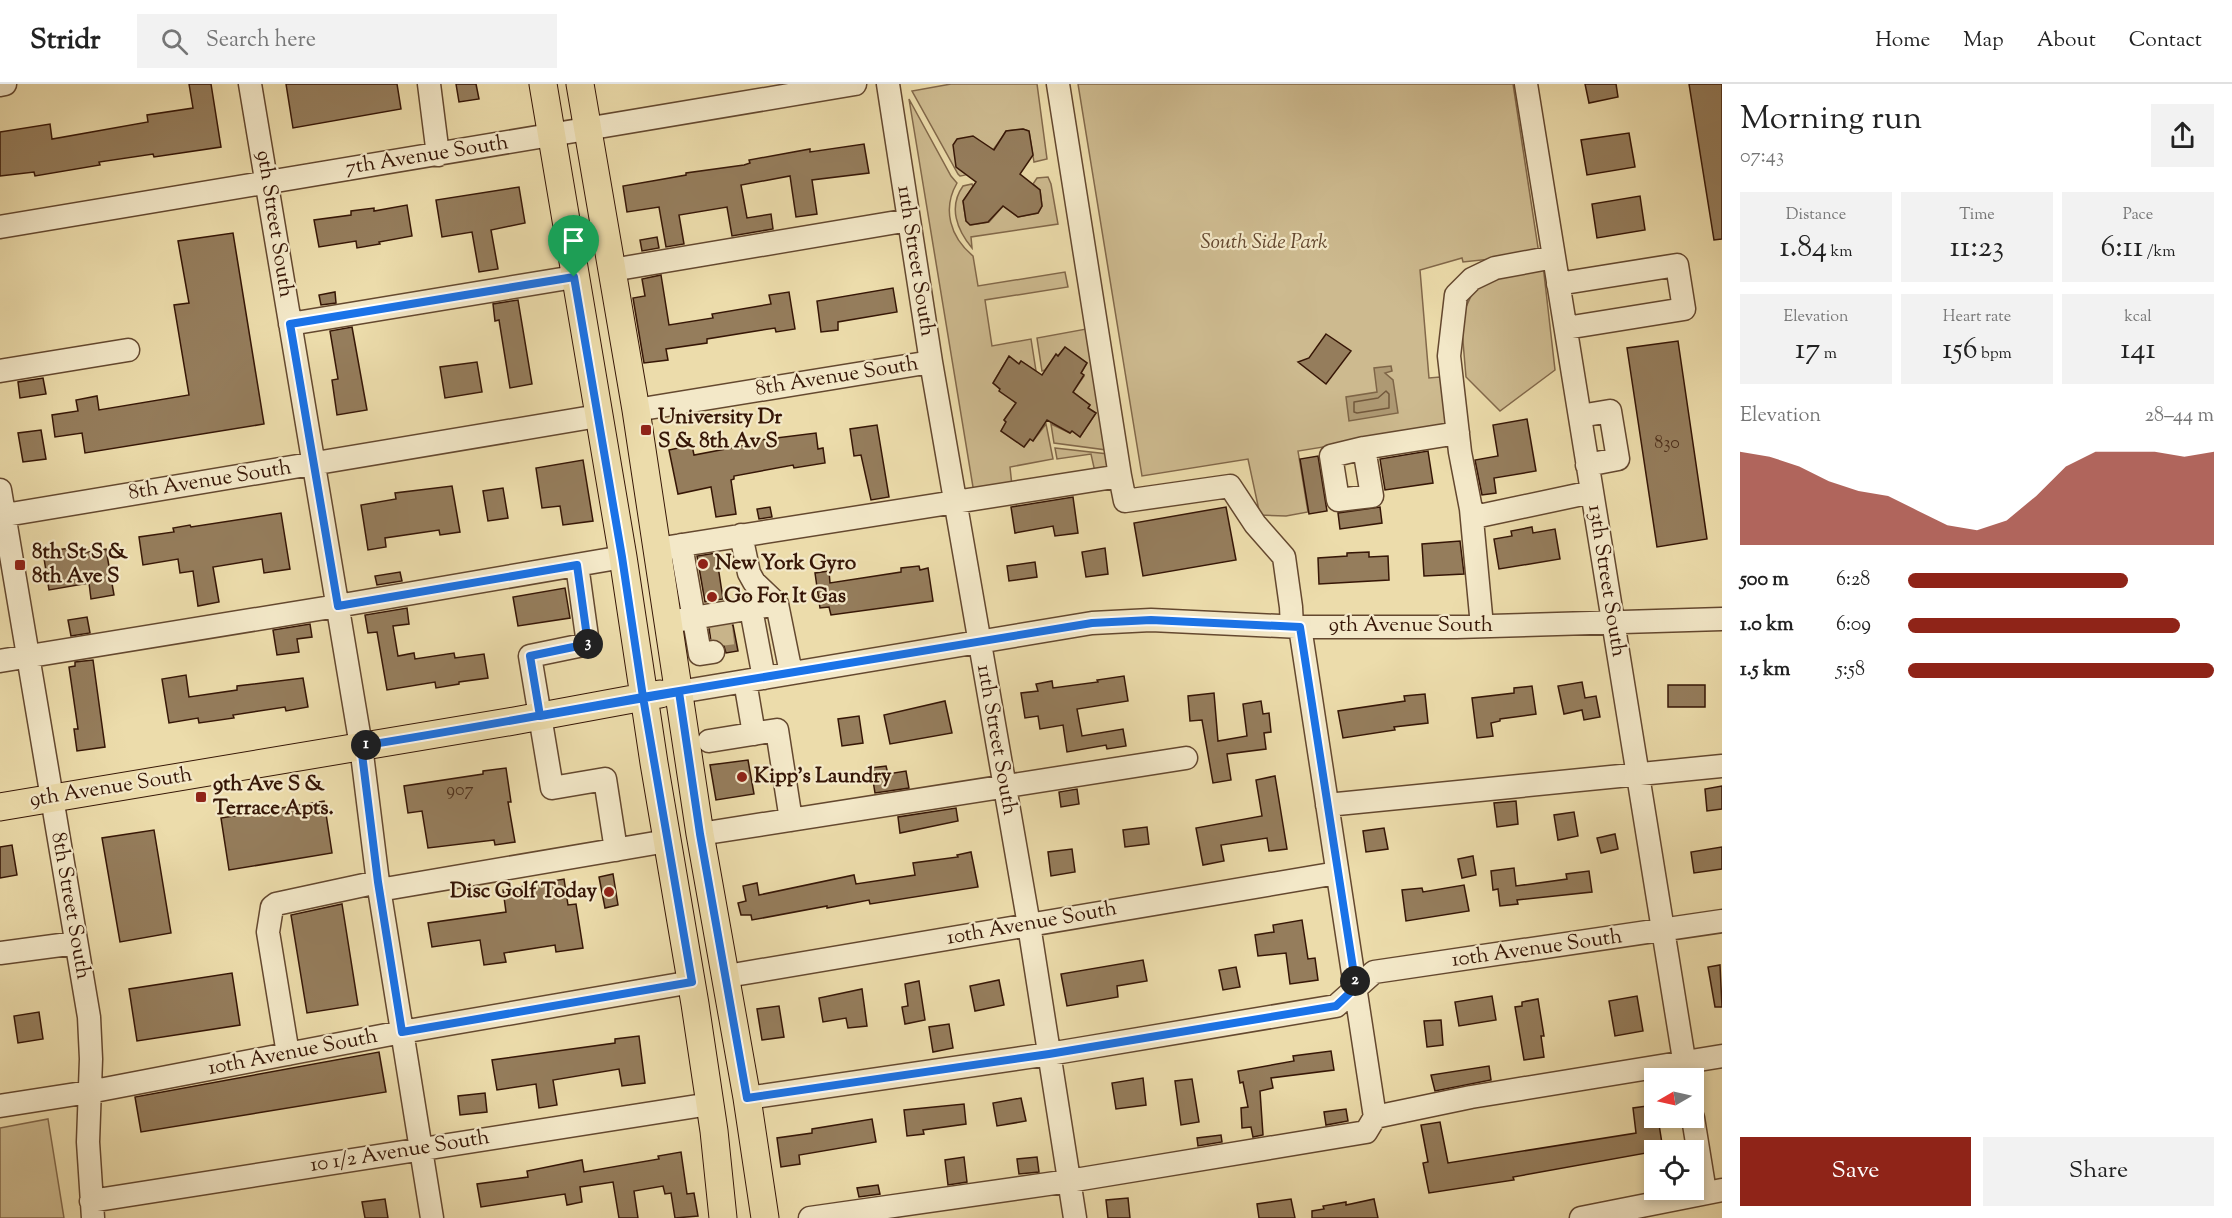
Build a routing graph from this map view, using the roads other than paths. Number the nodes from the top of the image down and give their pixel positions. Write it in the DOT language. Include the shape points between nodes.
graph roads {
  1 [pos="5,84"];
  2 [pos="250,84"];
  3 [pos="429,84"];
  4 [pos="543,84"];
  5 [pos="580,84"];
  6 [pos="855,84"];
  7 [pos="888,84"];
  8 [pos="1058,84"];
  9 [pos="1526,84"];
  10 [pos="0,85"];
  11 [pos="587,130"];
  12 [pos="551,136"];
  13 [pos="438,154"];
  14 [pos="267,182"];
  15 [pos="909,220"];
  16 [pos="0,227"];
  17 [pos="1554,257"];
  18 [pos="612,270"];
  19 [pos="574,277"];
  20 [pos="1558,284"];
  21 [pos="290,324"];
  22 [pos="1566,328"];
  23 [pos="128,351"];
  24 [pos="931,362"];
  25 [pos="0,371"];
  26 [pos="636,410"];
  27 [pos="598,416"];
  28 [pos="1580,416"];
  29 [pos="1458,433"];
  30 [pos="1364,448"];
  31 [pos="314,464"];
  32 [pos="1587,465"];
  33 [pos="1120,476"];
  34 [pos="0,490"];
  35 [pos="1592,492"];
  36 [pos="955,501"];
  37 [pos="1470,509"];
  38 [pos="2,515"];
  39 [pos="741,535"];
  40 [pos="669,547"];
  41 [pos="622,557"];
  42 [pos="577,565"];
  43 [pos="777,604"];
  44 [pos="338,606"];
  45 [pos="1722,619"];
  46 [pos="1612,621"];
  47 [pos="1482,626"];
  48 [pos="1296,627"];
  49 [pos="747,632"];
  50 [pos="696,633"];
  51 [pos="979,642"];
  52 [pos="28,656"];
  53 [pos="0,661"];
  54 [pos="791,673"];
  55 [pos="754,679"];
  56 [pos="679,692"];
  57 [pos="643,697"];
  58 [pos="540,716"];
  59 [pos="754,734"];
  60 [pos="709,741"];
  61 [pos="361,746"];
  62 [pos="1186,758"];
  63 [pos="1722,766"];
  64 [pos="1637,776"];
  65 [pos="1005,786"];
  66 [pos="51,798"];
  67 [pos="1327,805"];
  68 [pos="0,807"];
  69 [pos="791,820"];
  70 [pos="700,834"];
  71 [pos="667,841"];
  72 [pos="616,850"];
  73 [pos="1337,873"];
  74 [pos="379,886"];
  75 [pos="1722,921"];
  76 [pos="1029,925"];
  77 [pos="1662,930"];
  78 [pos="76,943"];
  79 [pos="0,953"];
  80 [pos="727,976"];
  81 [pos="692,982"];
  82 [pos="1356,987"];
  83 [pos="402,1032"];
  84 [pos="288,1054"];
  85 [pos="1049,1054"];
  86 [pos="1722,1056"];
  87 [pos="1685,1068"];
  88 [pos="1690,1068"];
  89 [pos="1644,1075"];
  90 [pos="89,1092"];
  91 [pos="747,1098"];
  92 [pos="710,1104"];
  93 [pos="0,1106"];
  94 [pos="1375,1117"];
  95 [pos="1696,1128"];
  96 [pos="421,1149"];
  97 [pos="1069,1181"];
  98 [pos="1713,1191"];
  99 [pos="92,1209"];
  100 [pos="1590,1217"];
  101 [pos="432,1218"];
  102 [pos="723,1218"];
  103 [pos="765,1218"];
  104 [pos="810,1218"];
  105 [pos="1075,1218"];
  1 -- 10 [label="street"];
  2 -- 14 [label="street, 9th Street South"];
  3 -- 13 [label="street"];
  4 -- 12 [label="main road"];
  5 -- 11 [label="main road"];
  6 -- 11 [label="street, 7th Avenue South"];
  7 -- 15 [label="street, 11th Street South"];
  8 -- 33 [label="street"];
  9 -- 17 [label="street, 13th Street South"];
  11 -- 12 [label="street, 7th Avenue South"];
  11 -- 18 [label="main road"];
  12 -- 13 [label="street, 7th Avenue South"];
  12 -- 19 [label="main road"];
  13 -- 14 [label="street, 7th Avenue South"];
  14 -- 16 [label="street, 7th Avenue South"];
  14 -- 21 [label="street, 9th Street South"];
  15 -- 18 [label="street"];
  15 -- 24 [label="street, 11th Street South"];
  17 -- 20 [label="street, 13th Street South"];
  17 -- 29 [label="street" via="1495,268 1472,279 1456,296 1449,356"];
  18 -- 26 [label="main road"];
  19 -- 21 [label="street"];
  19 -- 27 [label="main road"];
  20 -- 22 [label="street, 13th Street South"];
  20 -- 22 [label="street" via="1677,265 1679,276 1684,309"];
  21 -- 31 [label="street, 9th Street South"];
  22 -- 28 [label="street, 13th Street South"];
  23 -- 25 [label="street"];
  24 -- 26 [label="street, 8th Avenue South"];
  24 -- 36 [label="street, 11th Street South"];
  26 -- 40 [label="main road"];
  27 -- 31 [label="street, 8th Avenue South"];
  27 -- 41 [label="main road"];
  28 -- 32 [label="street, 13th Street South"];
  28 -- 32 [label="street" via="1610,411 1618,459"];
  29 -- 30 [label="street"];
  29 -- 37 [label="street"];
  31 -- 38 [label="street, 8th Avenue South"];
  31 -- 44 [label="street, 9th Street South"];
  32 -- 35 [label="street, 13th Street South"];
  33 -- 36 [label="street"];
  33 -- 48 [label="street" via="1125,501 1230,486 1255,524 1284,557"];
  34 -- 38 [label="street, 8th Street South"];
  35 -- 37 [label="street" via="1479,516"];
  35 -- 46 [label="street, 13th Street South"];
  36 -- 39 [label="street"];
  36 -- 51 [label="street, 11th Street South"];
  37 -- 47 [label="street"];
  38 -- 52 [label="street, 8th Street South"];
  39 -- 40 [label="street"];
  39 -- 43 [label="street" via="749,573"];
  40 -- 50 [label="main road"];
  41 -- 42 [label="street"];
  41 -- 57 [label="main road"];
  42 -- 44 [label="street"];
  42 -- 58 [label="street" via="588,644 530,656"];
  43 -- 49 [label="street"];
  43 -- 54 [label="street"];
  44 -- 52 [label="street"];
  44 -- 61 [label="street, 9th Street South"];
  45 -- 46 [label="street, 9th Avenue South"];
  46 -- 47 [label="street, 9th Avenue South"];
  46 -- 64 [label="street, 13th Street South"];
  47 -- 48 [label="street, 9th Avenue South"];
  48 -- 51 [label="street, 9th Avenue South" via="1151,620 1092,623"];
  48 -- 67 [label="street"];
  49 -- 50 [label="street"];
  49 -- 55 [label="street"];
  50 -- 56 [label="main road"];
  51 -- 54 [label="street, 9th Avenue South"];
  51 -- 65 [label="street, 11th Street South"];
  52 -- 53 [label="street"];
  52 -- 66 [label="street, 8th Street South"];
  54 -- 55 [label="street, 9th Avenue South"];
  55 -- 56 [label="street, 9th Avenue South"];
  55 -- 59 [label="street"];
  56 -- 57 [label="main road, 9th Avenue South"];
  56 -- 70 [label="main road"];
  57 -- 58 [label="main road, 9th Avenue South"];
  57 -- 71 [label="main road"];
  58 -- 61 [label="main road, 9th Avenue South"];
  58 -- 72 [label="street" via="552,788 605,779"];
  59 -- 60 [label="street"];
  59 -- 69 [label="street" via="777,730"];
  61 -- 66 [label="main road, 9th Avenue South"];
  61 -- 74 [label="street, 9th Street South"];
  62 -- 65 [label="street"];
  63 -- 64 [label="street"];
  64 -- 67 [label="street"];
  64 -- 77 [label="street, 13th Street South"];
  65 -- 69 [label="street"];
  65 -- 76 [label="street, 11th Street South"];
  66 -- 68 [label="main road, 9th Avenue South"];
  66 -- 78 [label="street, 8th Street South"];
  67 -- 73 [label="street"];
  69 -- 70 [label="street"];
  70 -- 80 [label="main road"];
  71 -- 72 [label="street"];
  71 -- 81 [label="main road"];
  72 -- 74 [label="street"];
  73 -- 76 [label="street, 10th Avenue South"];
  73 -- 82 [label="street"];
  74 -- 83 [label="street, 9th Street South"];
  74 -- 84 [label="street" via="276,903 272,907 268,932"];
  75 -- 77 [label="street, 10th Avenue South"];
  76 -- 80 [label="street, 10th Avenue South"];
  76 -- 85 [label="street, 11th Street South"];
  77 -- 82 [label="street, 10th Avenue South" via="1374,972"];
  77 -- 87 [label="street, 13th Street South"];
  78 -- 79 [label="street"];
  78 -- 90 [label="street, 8th Street South" via="91,1034"];
  80 -- 91 [label="main road"];
  81 -- 83 [label="street, 10th Avenue South"];
  81 -- 92 [label="main road"];
  82 -- 85 [label="street" via="1336,1006"];
  82 -- 94 [label="street"];
  83 -- 84 [label="street, 10th Avenue South"];
  83 -- 96 [label="street, 9th Street South"];
  84 -- 90 [label="street, 10th Avenue South"];
  85 -- 91 [label="street"];
  85 -- 97 [label="street, 11th Street South"];
  86 -- 88 [label="street"];
  89 -- 94 [label="street" via="1471,1097"];
  90 -- 93 [label="street, 10th Avenue South"];
  90 -- 99 [label="street, 8th Street South"];
  91 -- 103 [label="main road"];
  92 -- 96 [label="street, 10 1/2 Avenue South"];
  92 -- 102 [label="main road"];
  94 -- 97 [label="street" via="1366,1132"];
  95 -- 98 [label="street"];
  96 -- 99 [label="street, 10 1/2 Avenue South"];
  96 -- 101 [label="street, 9th Street South"];
  97 -- 104 [label="street"];
  97 -- 105 [label="street, 11th Street South"];
  98 -- 100 [label="street"];
}
